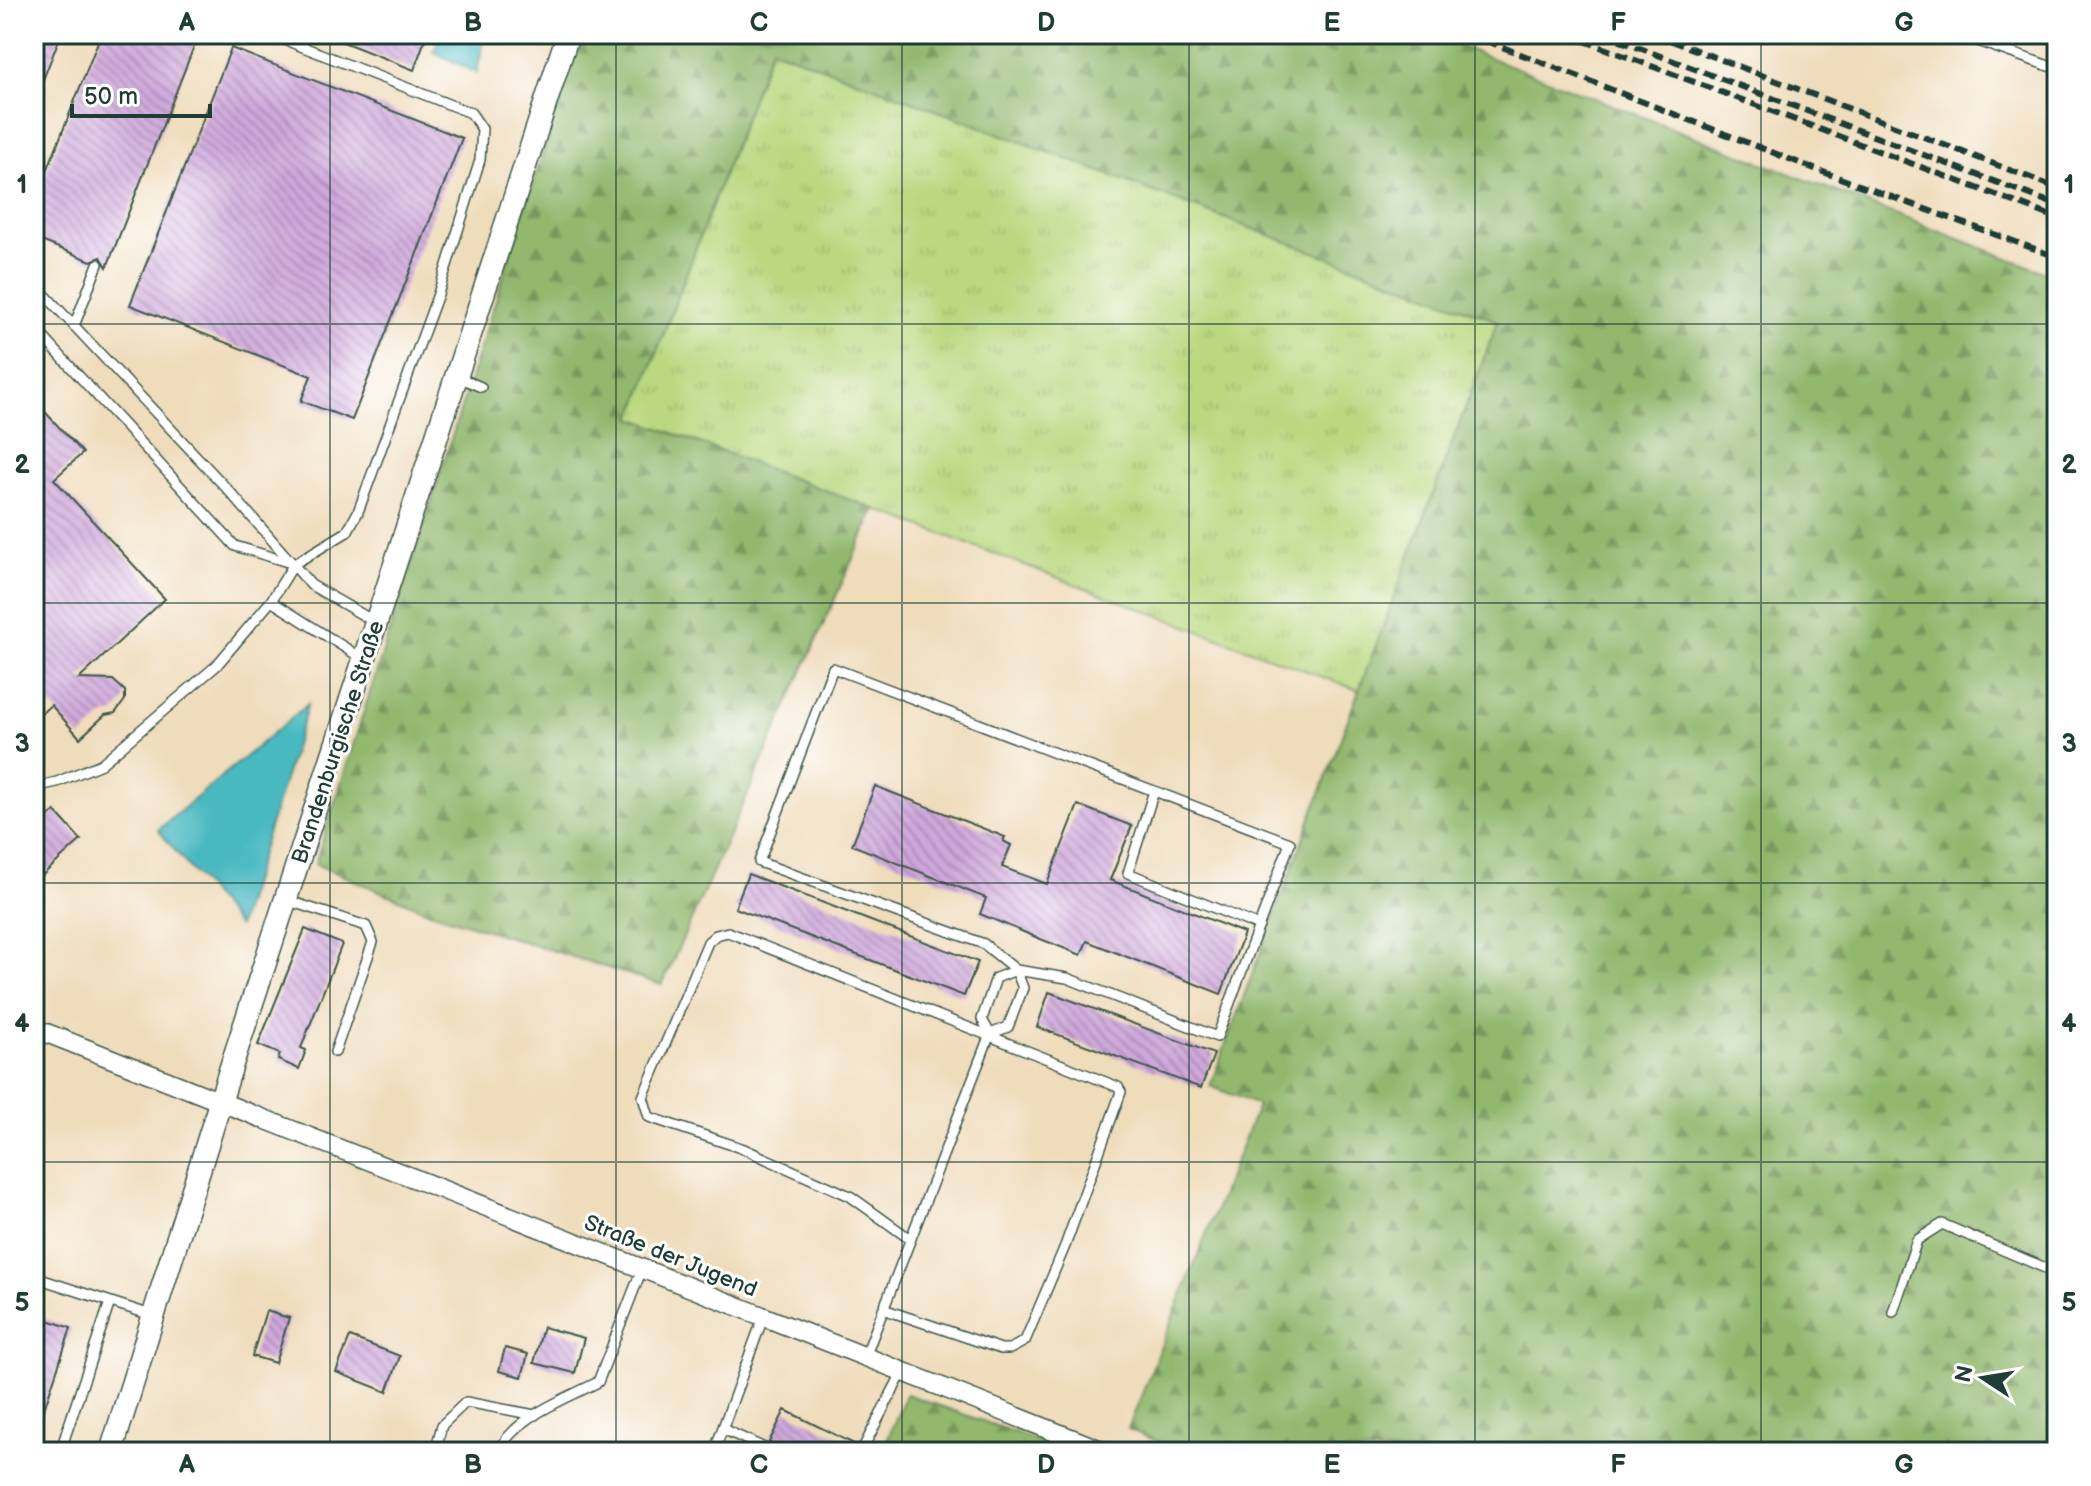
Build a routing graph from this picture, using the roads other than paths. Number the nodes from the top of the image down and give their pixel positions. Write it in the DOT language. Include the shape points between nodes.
graph roads {
  1 [pos="270,34"];
  2 [pos="568,34"];
  3 [pos="1958,34"];
  4 [pos="2057,69"];
  5 [pos="98,264"];
  6 [pos="34,283"];
  7 [pos="74,326"];
  8 [pos="34,327"];
  9 [pos="456,376"];
  10 [pos="481,387"];
  11 [pos="294,564"];
  12 [pos="271,601"];
  13 [pos="376,623"];
  14 [pos="364,660"];
  15 [pos="34,787"];
  16 [pos="1154,791"];
  17 [pos="286,900"];
  18 [pos="1259,926"];
  19 [pos="1016,970"];
  20 [pos="34,1028"];
  21 [pos="990,1034"];
  22 [pos="335,1052"];
  23 [pos="220,1100"];
  24 [pos="910,1239"];
  25 [pos="642,1269"];
  26 [pos="2057,1273"];
  27 [pos="34,1277"];
  28 [pos="110,1302"];
  29 [pos="883,1309"];
  30 [pos="1893,1312"];
  31 [pos="155,1316"];
  32 [pos="763,1318"];
  33 [pos="865,1357"];
  34 [pos="903,1371"];
  35 [pos="535,1415"];
  36 [pos="723,1429"];
  37 [pos="60,1452"];
  38 [pos="111,1452"];
  39 [pos="435,1452"];
  40 [pos="498,1452"];
  41 [pos="714,1452"];
  42 [pos="773,1452"];
  43 [pos="861,1452"];
  44 [pos="1106,1452"];
  1 -- 11 [label="lane" via="471,113 482,129 480,160 438,294 358,512 347,532"];
  2 -- 9 [label="street, Brandenburgische Straße"];
  3 -- 4 [label="lane"];
  5 -- 7 [label="lane"];
  6 -- 7 [label="lane"];
  7 -- 11 [label="lane"];
  8 -- 11 [label="lane" via="235,546"];
  9 -- 10 [label="lane"];
  9 -- 13 [label="street, Brandenburgische Straße"];
  11 -- 12 [label="lane"];
  11 -- 13 [label="lane" via="311,585"];
  12 -- 14 [label="lane"];
  12 -- 15 [label="lane" via="216,666 101,764"];
  13 -- 14 [label="street, Brandenburgische Straße"];
  14 -- 17 [label="street, Brandenburgische Straße"];
  16 -- 18 [label="lane" via="1128,873"];
  16 -- 18 [label="lane" via="1290,843"];
  16 -- 19 [label="lane" via="833,668 759,862 984,944"];
  17 -- 22 [label="lane" via="366,926 373,942"];
  17 -- 23 [label="street, Brandenburgische Straße"];
  18 -- 19 [label="lane" via="1217,1037 1067,978"];
  19 -- 21 [label="lane" via="1023,988 1008,1027"];
  19 -- 21 [label="lane" via="996,978 982,1019"];
  20 -- 23 [label="street, Straße der Jugend"];
  21 -- 24 [label="lane"];
  21 -- 24 [label="lane" via="728,932 708,942 643,1097 649,1117 744,1149 850,1196"];
  21 -- 29 [label="lane" via="1121,1092 1031,1332 1010,1349 988,1346"];
  23 -- 25 [label="street, Straße der Jugend"];
  23 -- 31 [label="street, Brandenburgische Straße"];
  24 -- 29 [label="lane"];
  25 -- 32 [label="street, Straße der Jugend"];
  25 -- 35 [label="lane" via="598,1382"];
  26 -- 30 [label="lane" via="1942,1224 1917,1240"];
  27 -- 28 [label="lane"];
  28 -- 31 [label="lane"];
  28 -- 37 [label="lane"];
  29 -- 33 [label="lane"];
  31 -- 38 [label="street, Brandenburgische Straße"];
  32 -- 33 [label="street, Straße der Jugend"];
  32 -- 36 [label="lane"];
  33 -- 34 [label="street, Straße der Jugend"];
  34 -- 43 [label="lane"];
  34 -- 44 [label="street, Straße der Jugend"];
  35 -- 39 [label="lane" via="466,1402 442,1425"];
  35 -- 40 [label="lane" via="504,1439"];
  36 -- 41 [label="lane"];
  36 -- 42 [label="lane"];
}
